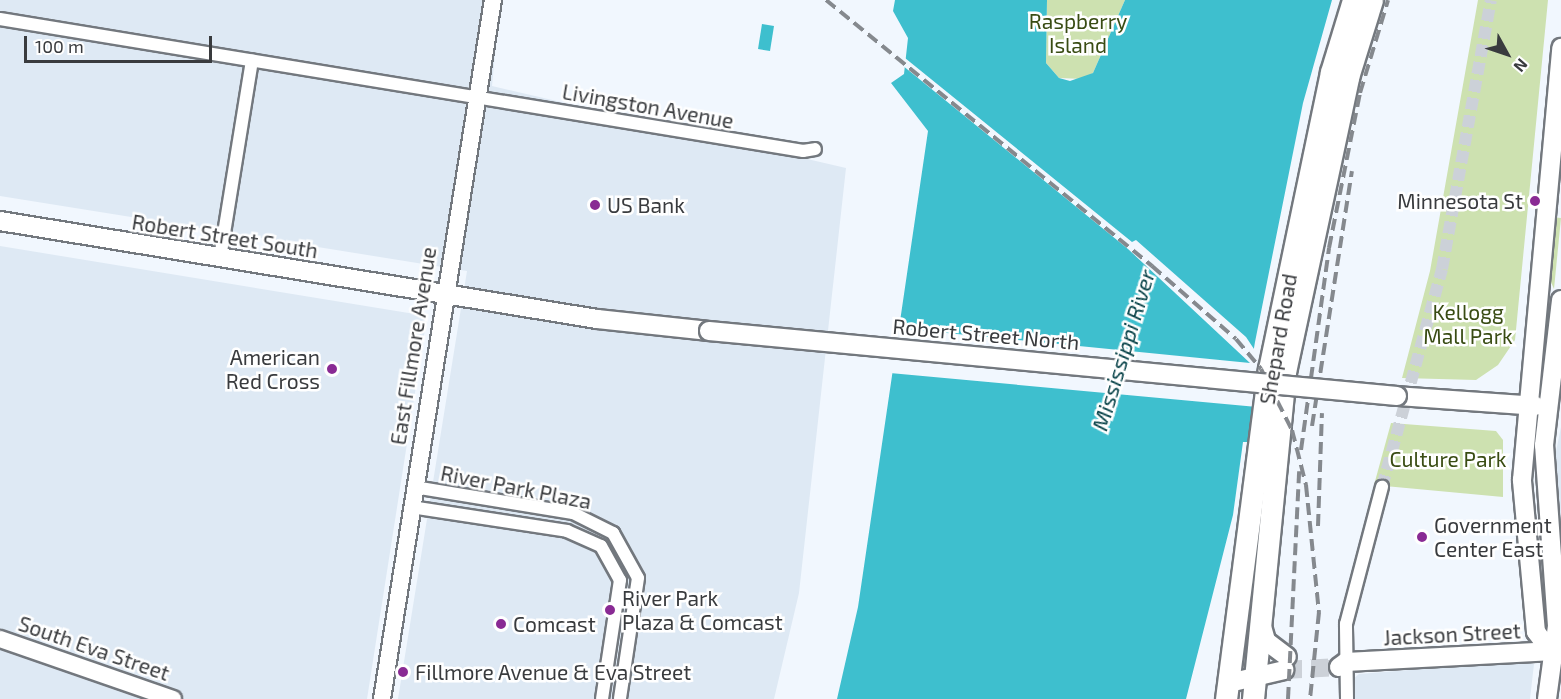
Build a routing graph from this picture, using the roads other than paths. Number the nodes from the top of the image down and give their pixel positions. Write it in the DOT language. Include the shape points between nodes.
graph roads {
  1 [pos="493,0"];
  2 [pos="1353,0"];
  3 [pos="1372,0"];
  4 [pos="0,19"];
  5 [pos="1561,48"];
  6 [pos="252,61"];
  7 [pos="474,97"];
  8 [pos="814,149"];
  9 [pos="1554,193"];
  10 [pos="0,221"];
  11 [pos="220,258"];
  12 [pos="444,295"];
  13 [pos="1561,300"];
  14 [pos="1526,406"];
  15 [pos="1555,408"];
  16 [pos="414,487"];
  17 [pos="1382,487"];
  18 [pos="411,507"];
  19 [pos="1260,619"];
  20 [pos="0,639"];
  21 [pos="1556,651"];
  22 [pos="1341,662"];
  23 [pos="1256,676"];
  24 [pos="1228,691"];
  25 [pos="173,699"];
  26 [pos="382,699"];
  27 [pos="602,699"];
  28 [pos="620,699"];
  29 [pos="1253,699"];
  30 [pos="1347,699"];
  31 [pos="1547,699"];
  1 -- 7 [label="street, East Fillmore Avenue"];
  2 -- 24 [label="highway, Shepard Road" via="1331,72 1269,369"];
  3 -- 19 [label="highway, Shepard Road" via="1348,77 1285,372"];
  4 -- 6 [label="street, Livingston Avenue"];
  5 -- 9 [label="main road"];
  6 -- 7 [label="street, Livingston Avenue"];
  6 -- 11 [label="street"];
  7 -- 8 [label="street, Livingston Avenue" via="803,152"];
  7 -- 12 [label="street, East Fillmore Avenue"];
  9 -- 14 [label="main road"];
  10 -- 11 [label="main road, Robert Street South"];
  11 -- 12 [label="main road, Robert Street South"];
  12 -- 14 [label="main road, Robert Street North, bridge" via="624,322"];
  12 -- 16 [label="street, East Fillmore Avenue"];
  13 -- 15 [label="main road"];
  14 -- 15 [label="main road, Robert Street North"];
  14 -- 21 [label="main road" via="1522,480 1536,632"];
  15 -- 21 [label="main road" via="1543,487"];
  16 -- 18 [label="street, East Fillmore Avenue"];
  16 -- 28 [label="street, River Park Plaza" via="573,513 613,533 638,578"];
  17 -- 22 [label="street" via="1346,624"];
  18 -- 26 [label="street, East Fillmore Avenue"];
  18 -- 27 [label="street, River Park Plaza" via="567,531 601,546 620,580"];
  19 -- 23 [label="highway, Shepard Road"];
  19 -- 23 [label="main road" via="1266,641 1285,664"];
  20 -- 25 [label="street, South Eva Street"];
  21 -- 22 [label="main road, Jackson Street"];
  21 -- 31 [label="main road"];
  22 -- 30 [label="street"];
  23 -- 24 [label="main road"];
  23 -- 29 [label="highway, Shepard Road"];
}
